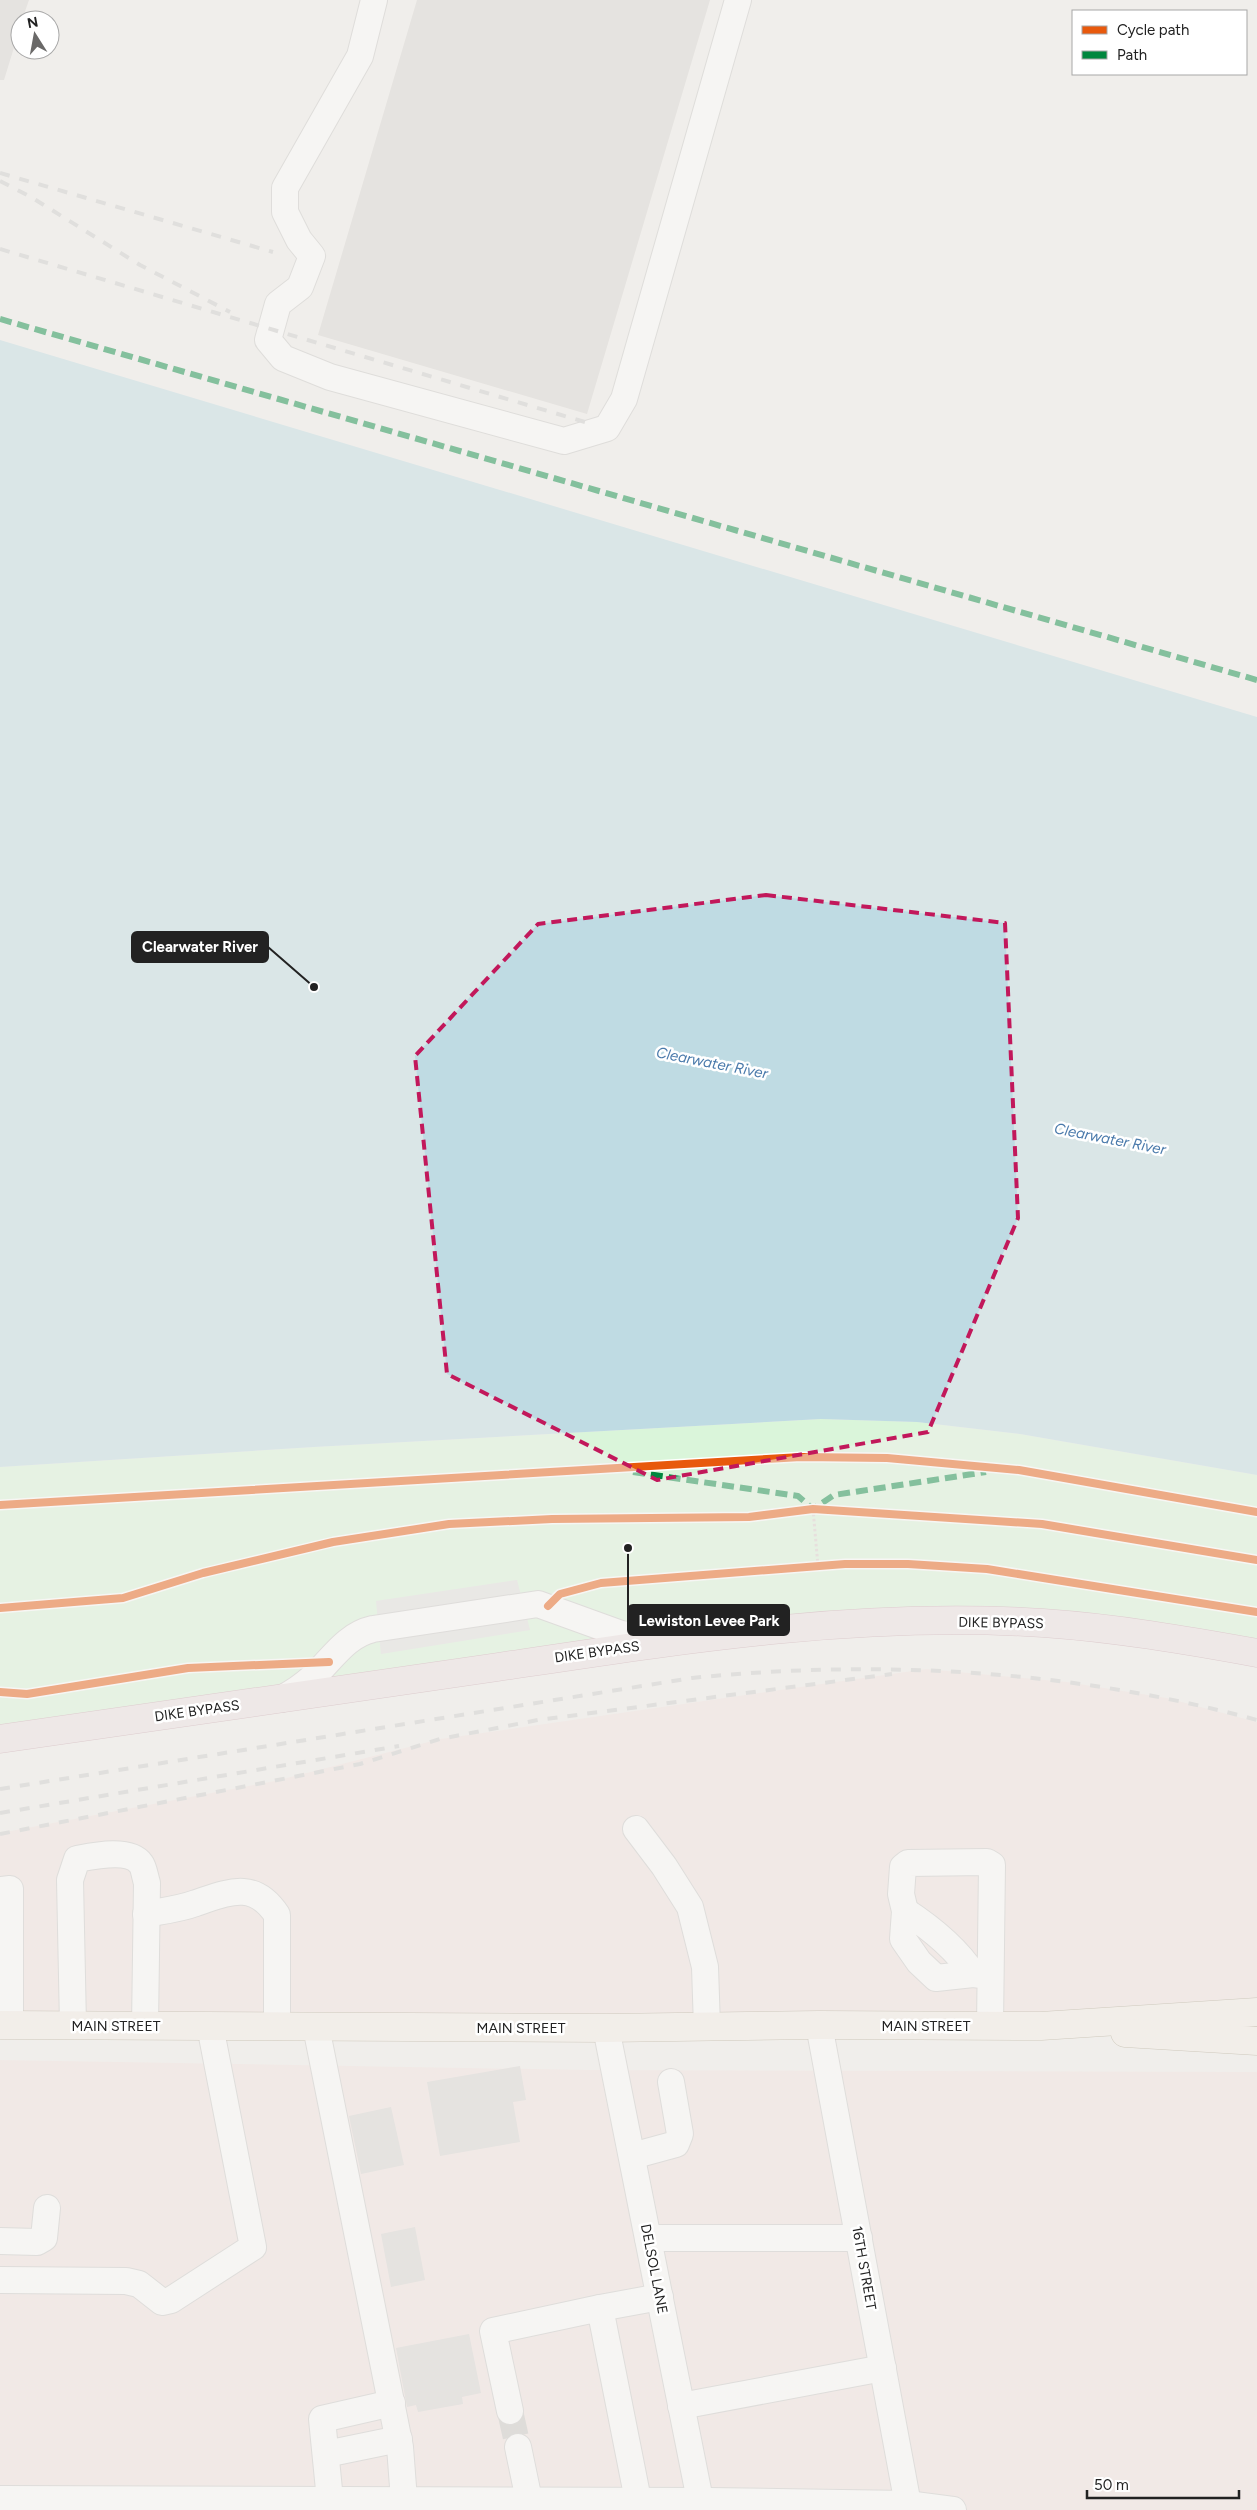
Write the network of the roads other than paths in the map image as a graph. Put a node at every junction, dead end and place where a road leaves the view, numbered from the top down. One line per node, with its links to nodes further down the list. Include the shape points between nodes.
1 (374, 0): 2 (street, via 360,56 285,188 284,212 312,256 300,287 278,304 268,340 283,358 330,378 564,441 607,428 624,399)
2 (738, 0)
3 (677, 1640): 4 (highway, DIKE BYPASS, via 860,1622 1040,1623 1166,1636); 5 (highway, DIKE BYPASS); 5 (street, via 644,1639 621,1634 548,1606 527,1605 364,1631 348,1641 302,1686)
4 (1257, 1653)
5 (281, 1699): 6 (highway, DIKE BYPASS)
6 (0, 1739)
7 (636, 1828): 21 (street, via 690,1907 705,1967)
8 (0, 1890): 12 (street, via 10,1889)
9 (146, 1914): 13 (street, via 147,1883 141,1864 131,1856 100,1855 77,1859 70,1880); 15 (street); 19 (street, via 194,1904 219,1894 251,1892 267,1900 277,1915)
10 (982, 1975): 10 (street, via 992,1865 987,1862 908,1863 903,1867 901,1894 905,1911 903,1939 919,1962 936,1978); 17 (street)
11 (1257, 2012): 18 (main road, MAIN STREET)
12 (5, 2025): 13 (main road, MAIN STREET)
13 (73, 2025): 15 (main road, MAIN STREET)
14 (820, 2025): 17 (main road, MAIN STREET); 21 (main road, MAIN STREET); 28 (street, 16TH STREET)
15 (145, 2026): 16 (main road, MAIN STREET)
16 (210, 2026): 19 (main road, MAIN STREET); 30 (street, via 253,2247 172,2300 162,2302 139,2284 126,2281)
17 (990, 2026): 18 (main road, MAIN STREET)
18 (1041, 2026): 23 (main road, MAIN STREET)
19 (277, 2027): 20 (main road, MAIN STREET)
20 (316, 2027): 22 (main road, MAIN STREET); 34 (street)
21 (707, 2027): 22 (main road, MAIN STREET)
22 (606, 2028): 25 (street, DELSOL LANE)
23 (1257, 2041)
24 (671, 2082): 25 (street, via 680,2134 676,2144)
25 (632, 2156): 27 (street, DELSOL LANE)
26 (46, 2208): 29 (street, via 44,2238 37,2242)
27 (648, 2238): 28 (street); 31 (street, DELSOL LANE)
28 (859, 2238): 33 (street, 16TH STREET)
29 (0, 2242)
30 (0, 2280)
31 (660, 2297): 32 (street); 35 (street, DELSOL LANE)
32 (600, 2308): 36 (street, via 493,2331); 43 (street)
33 (882, 2368): 35 (street); 46 (street, 16TH STREET)
34 (392, 2403): 37 (street); 39 (street, via 322,2420)
35 (681, 2406): 45 (street, DELSOL LANE)
36 (510, 2411)
37 (399, 2439): 39 (street); 42 (street)
38 (518, 2447): 44 (street)
39 (326, 2454): 41 (street)
40 (0, 2498): 41 (street)
41 (330, 2500): 42 (street)
42 (404, 2500): 44 (street)
43 (638, 2500): 44 (street); 45 (street)
44 (519, 2503)
45 (701, 2505): 46 (street)
46 (908, 2507): 47 (street)
47 (953, 2510)

